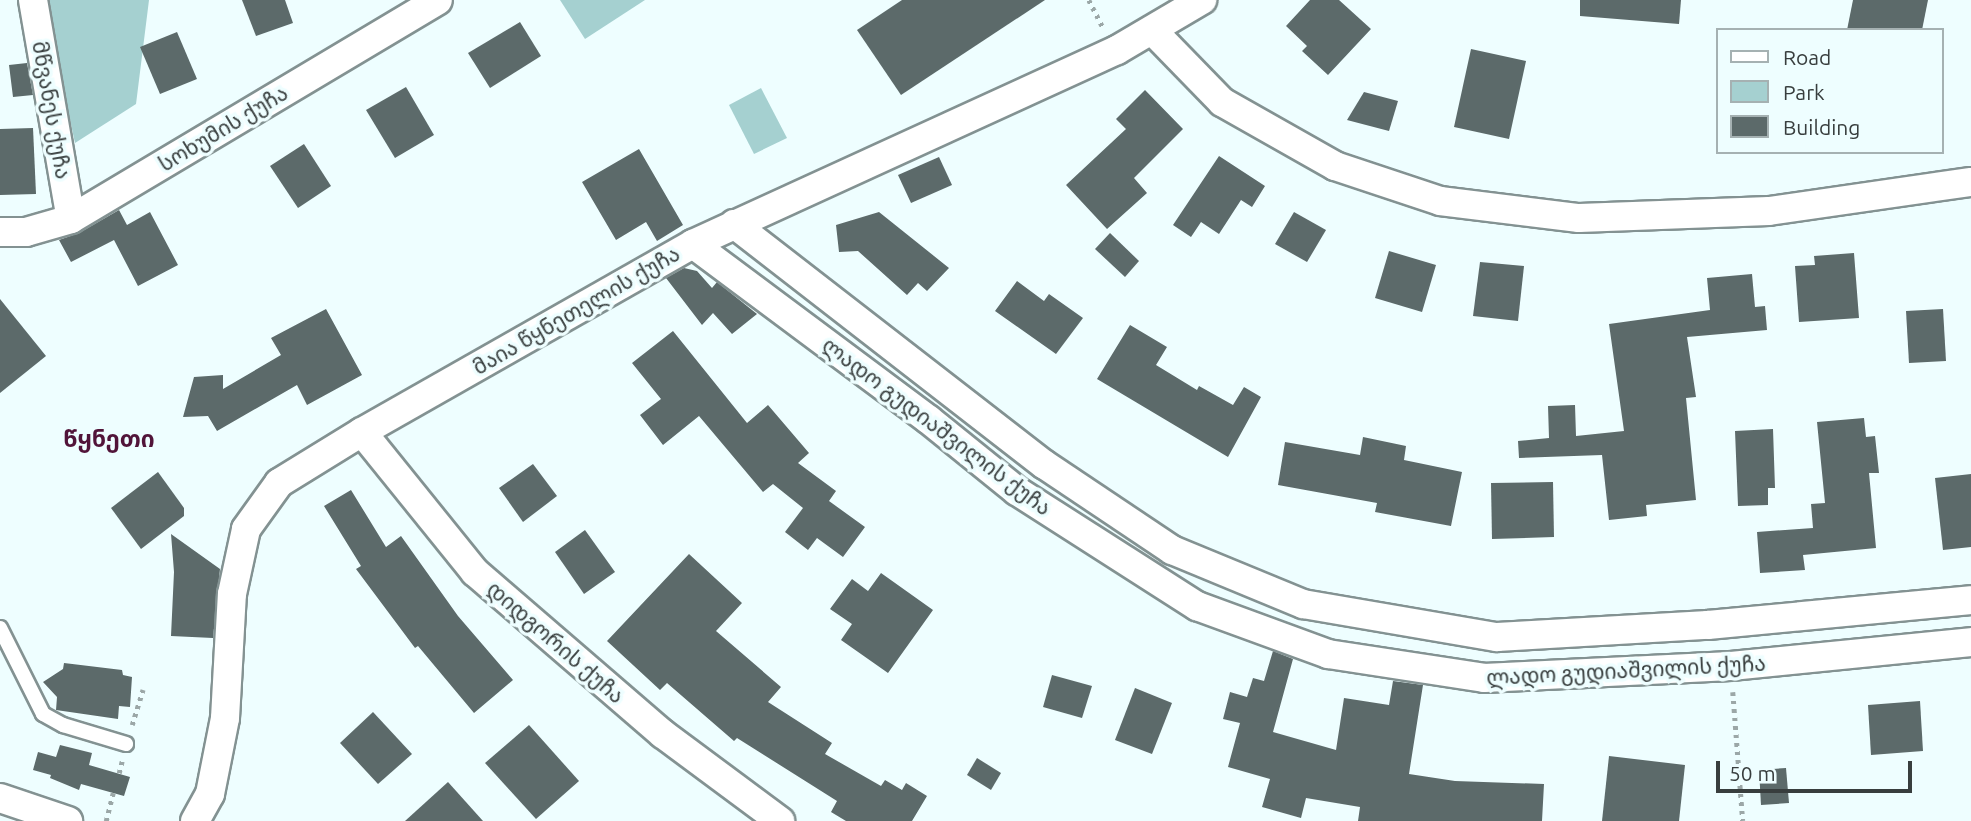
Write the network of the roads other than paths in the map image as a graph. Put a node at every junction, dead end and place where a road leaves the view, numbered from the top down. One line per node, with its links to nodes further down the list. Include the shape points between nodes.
1 (33, 0): 6 (street, მწვანეს ქუჩა)
2 (438, 0): 6 (street, სოხუმის ქუჩა)
3 (1202, 0): 4 (street, მაია წყნეთელის ქუჩა)
4 (1153, 31): 5 (street, via 1222,102 1335,166 1440,201 1579,218 1756,212); 7 (street, მაია წყნეთელის ქუჩა)
5 (1971, 182)
6 (71, 219): 8 (street, სოხუმის ქუჩა, via 26,232)
7 (734, 224): 9 (street, მაია წყნეთელის ქუჩა); 10 (street, ლადო გუდიაშვილის ქუჩა)
8 (0, 232)
9 (693, 244): 11 (street, ლადო გუდიაშვილის ქუჩა); 14 (street, მაია წყნეთელის ქუჩა)
10 (875, 333): 11 (street); 12 (street, ლადო გუდიაშვილის ქუჩა)
11 (852, 363): 13 (street, ლადო გუდიაშვილის ქუჩა)
12 (952, 393): 13 (street); 17 (street, ლადო გუდიაშვილის ქუჩა, via 1045,465 1172,550 1303,604 1497,637)
13 (929, 420): 19 (street, ლადო გუდიაშვილის ქუჩა, via 1017,491 1197,607 1328,654 1483,678)
14 (362, 432): 23 (street, მაია წყნეთელის ქუჩა, via 279,483 246,529 232,594 225,719 210,794); 24 (street, დიდგორის ქუჩა, via 475,572 663,734)
15 (1971, 600): 17 (street, ლადო გუდიაშვილის ქუჩა)
16 (0, 628): 20 (lane, via 43,714 63,725)
17 (1545, 635): 19 (street)
18 (1971, 642): 19 (street, ლადო გუდიაშვილის ქუჩა, via 1731,666)
19 (1549, 676)
20 (126, 744)
21 (0, 798): 22 (street)
22 (68, 821)
23 (195, 821)
24 (780, 821)

